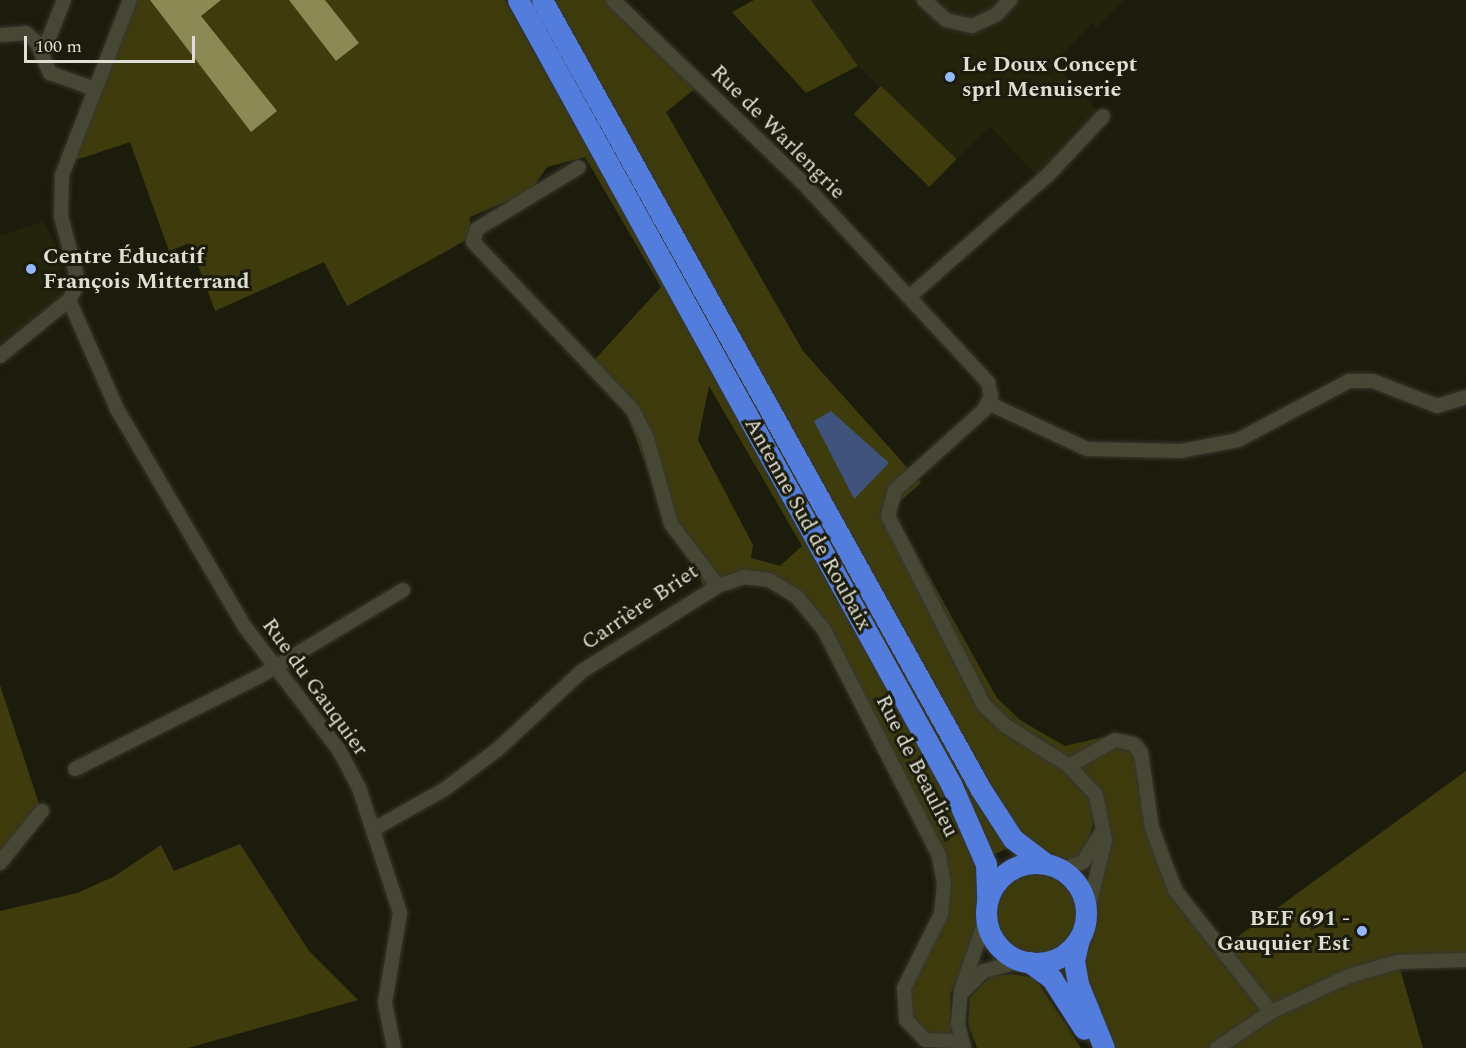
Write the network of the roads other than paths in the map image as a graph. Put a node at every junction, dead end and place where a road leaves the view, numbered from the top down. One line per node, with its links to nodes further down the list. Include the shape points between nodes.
1 (64, 0): 9 (street)
2 (130, 0): 10 (street)
3 (518, 0): 12 (highway)
4 (542, 0): 12 (highway)
5 (613, 0): 14 (street, Rue de Warlengrie, via 801,182)
6 (924, 0): 7 (street, via 946,20 972,26 996,15)
7 (1010, 0)
8 (0, 35): 9 (street, via 26,33)
9 (42, 55): 10 (street, via 50,73 61,81)
10 (95, 89): 15 (street, via 61,184 62,226 77,277)
11 (1103, 116): 14 (street, via 1049,174)
12 (613, 149): 28 (highway, Antenne Sud de Roubaix, via 980,788 1019,846); 29 (highway, Antenne Sud de Roubaix, via 951,784 986,864)
13 (579, 167): 19 (street, Carrière Briet, via 477,229 473,242 633,410 647,438 671,524)
14 (909, 297): 17 (street, via 983,374 991,390)
15 (69, 300): 16 (street); 21 (street, Rue du Gauquier, via 117,409 245,627)
16 (0, 356)
17 (988, 404): 18 (street, via 1076,446 1122,452 1181,451 1229,443 1322,391 1357,380 1382,384 1429,405); 22 (street, via 895,490 889,503 890,524 984,705 1006,726)
18 (1463, 404)
19 (718, 586): 26 (street, Carrière Briet, via 582,671 497,750 445,789); 36 (street, Rue de Beaulieu, via 744,577 769,580 797,597 824,630 939,855 944,885 941,914 904,988 906,1020 925,1041)
20 (403, 590): 21 (street)
21 (274, 667): 23 (street); 26 (street, Rue du Gauquier, via 347,764)
22 (1069, 766): 25 (street, via 1096,795); 35 (street, via 1109,741 1127,741 1137,748 1143,759 1152,828 1175,890)
23 (75, 769)
24 (42, 811): 27 (street)
25 (1102, 818): 28 (street, via 1098,845 1090,856 1073,868); 30 (street, via 1104,849)
26 (374, 829): 37 (street, Rue du Gauquier, via 400,913 385,1002)
27 (0, 863)
28 (1053, 866): 29 (highway, via 1028,863 1006,872); 30 (highway, via 1081,890)
29 (987, 909): 33 (highway, via 1000,947); 34 (street, Rue de Beaulieu)
30 (1086, 919): 31 (highway)
31 (1079, 939): 33 (highway, via 1054,959); 39 (highway, via 1074,961 1078,984)
32 (1466, 960): 35 (street, via 1388,965 1349,975)
33 (1026, 962): 34 (street, via 979,974); 38 (highway, via 1058,987)
34 (960, 1000): 36 (street, Rue de Beaulieu)
35 (1271, 1012): 40 (street)
36 (963, 1045)
37 (394, 1048)
38 (1095, 1048)
39 (1104, 1048)
40 (1217, 1048)

